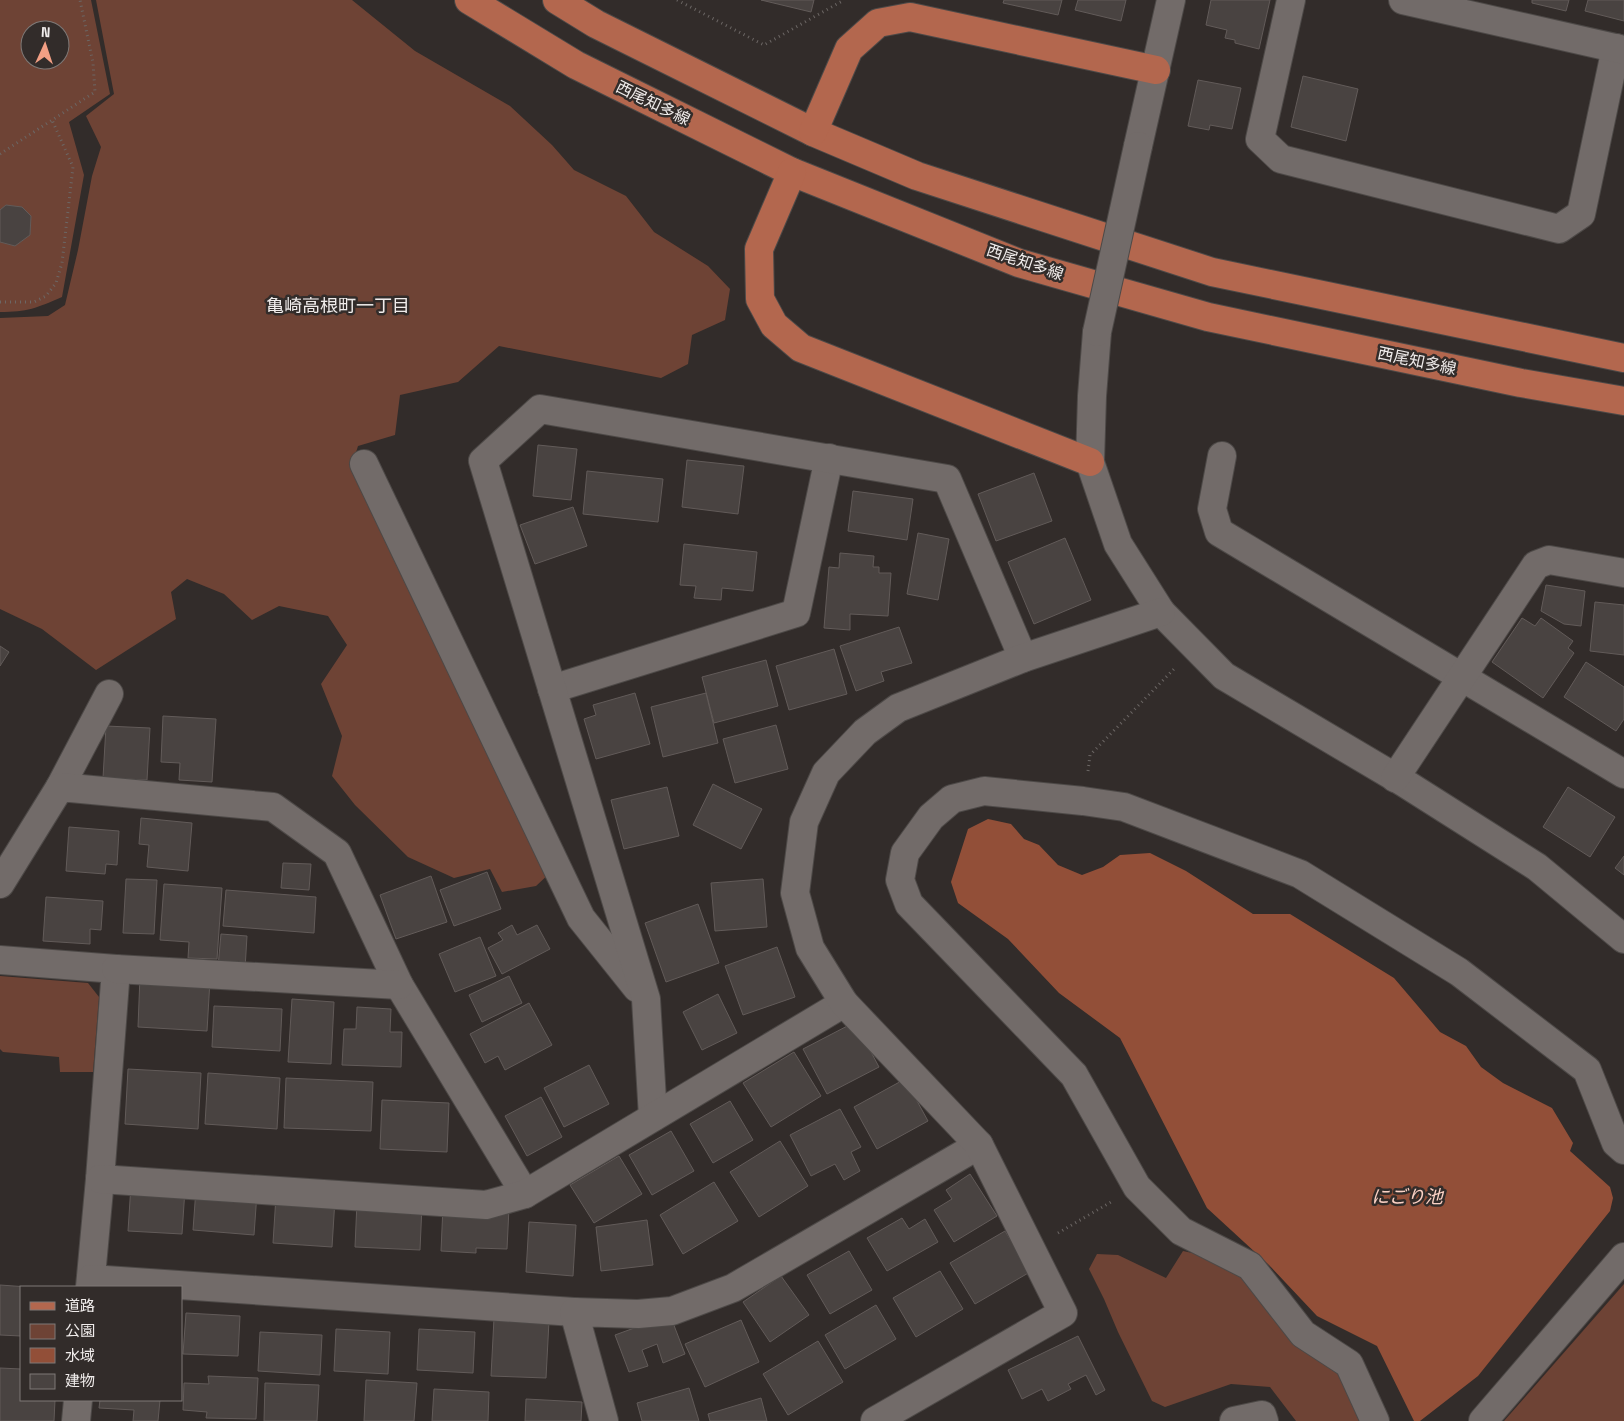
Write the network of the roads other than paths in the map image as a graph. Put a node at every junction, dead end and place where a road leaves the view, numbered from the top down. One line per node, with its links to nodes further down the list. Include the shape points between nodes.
1 (469, 0): 10 (main road, 西尾知多線, via 576,65)
2 (558, 0): 9 (main road, via 596,24)
3 (1171, 0): 8 (street)
4 (1291, 0): 7 (street, via 1260,139 1281,159 1559,229 1581,214)
5 (1403, 0): 6 (street)
6 (1483, 8): 7 (street)
7 (1620, 49)
8 (1156, 70): 9 (main road, via 910,17 878,24 849,49); 15 (street, bridge, via 1097,332)
9 (813, 132): 11 (main road, via 917,176 1212,272)
10 (792, 172): 12 (main road, 西尾知多線, via 1019,263 1208,317 1512,381); 15 (main road, via 758,249 760,299 774,325 802,348)
11 (1624, 358)
12 (1624, 401)
13 (1222, 456): 20 (street, via 1212,509 1218,532)
14 (829, 458): 19 (street, via 947,478); 21 (street, via 796,613); 21 (street, via 540,409 483,461)
15 (1090, 462): 18 (street, via 1118,544)
16 (364, 464): 31 (street, via 581,918)
17 (1624, 573): 20 (street, via 1549,560 1536,565)
18 (1161, 612): 19 (street); 24 (street, via 1224,676)
19 (1023, 658): 32 (street, via 898,708 865,732 826,773 804,822 795,892 810,948)
20 (1461, 676): 23 (street); 24 (street)
21 (552, 689): 31 (street)
22 (109, 694): 25 (street)
23 (1624, 774)
24 (1395, 778): 27 (street, via 1537,867)
25 (60, 787): 26 (street); 30 (street, via 273,807 337,853)
26 (0, 884)
27 (1624, 940)
28 (0, 960): 29 (street)
29 (116, 969): 30 (street); 36 (street)
30 (399, 985): 37 (street)
31 (646, 999): 33 (street)
32 (844, 1003): 33 (street); 34 (street)
33 (653, 1117): 37 (street)
34 (979, 1145): 42 (street, via 733,1288 672,1311 638,1314); 46 (street, via 1063,1313)
35 (1624, 1150): 49 (street, via 1616,1143 1588,1070 1459,972 1300,874 1124,807 984,791 952,800 931,817 905,853 900,880 909,904 1074,1075 1138,1187 1181,1230 1250,1266 1303,1334 1349,1364)
36 (100, 1179): 37 (street, via 486,1204); 39 (street)
37 (525, 1194)
38 (1624, 1258): 50 (street)
39 (90, 1283): 40 (street)
40 (140, 1286)
41 (182, 1289): 42 (street)
42 (574, 1312): 45 (street)
43 (78, 1401): 44 (street)
44 (76, 1421)
45 (604, 1421)
46 (876, 1421)
47 (1234, 1421): 48 (street, via 1262,1415)
48 (1264, 1421)
49 (1375, 1421)
50 (1483, 1421)

